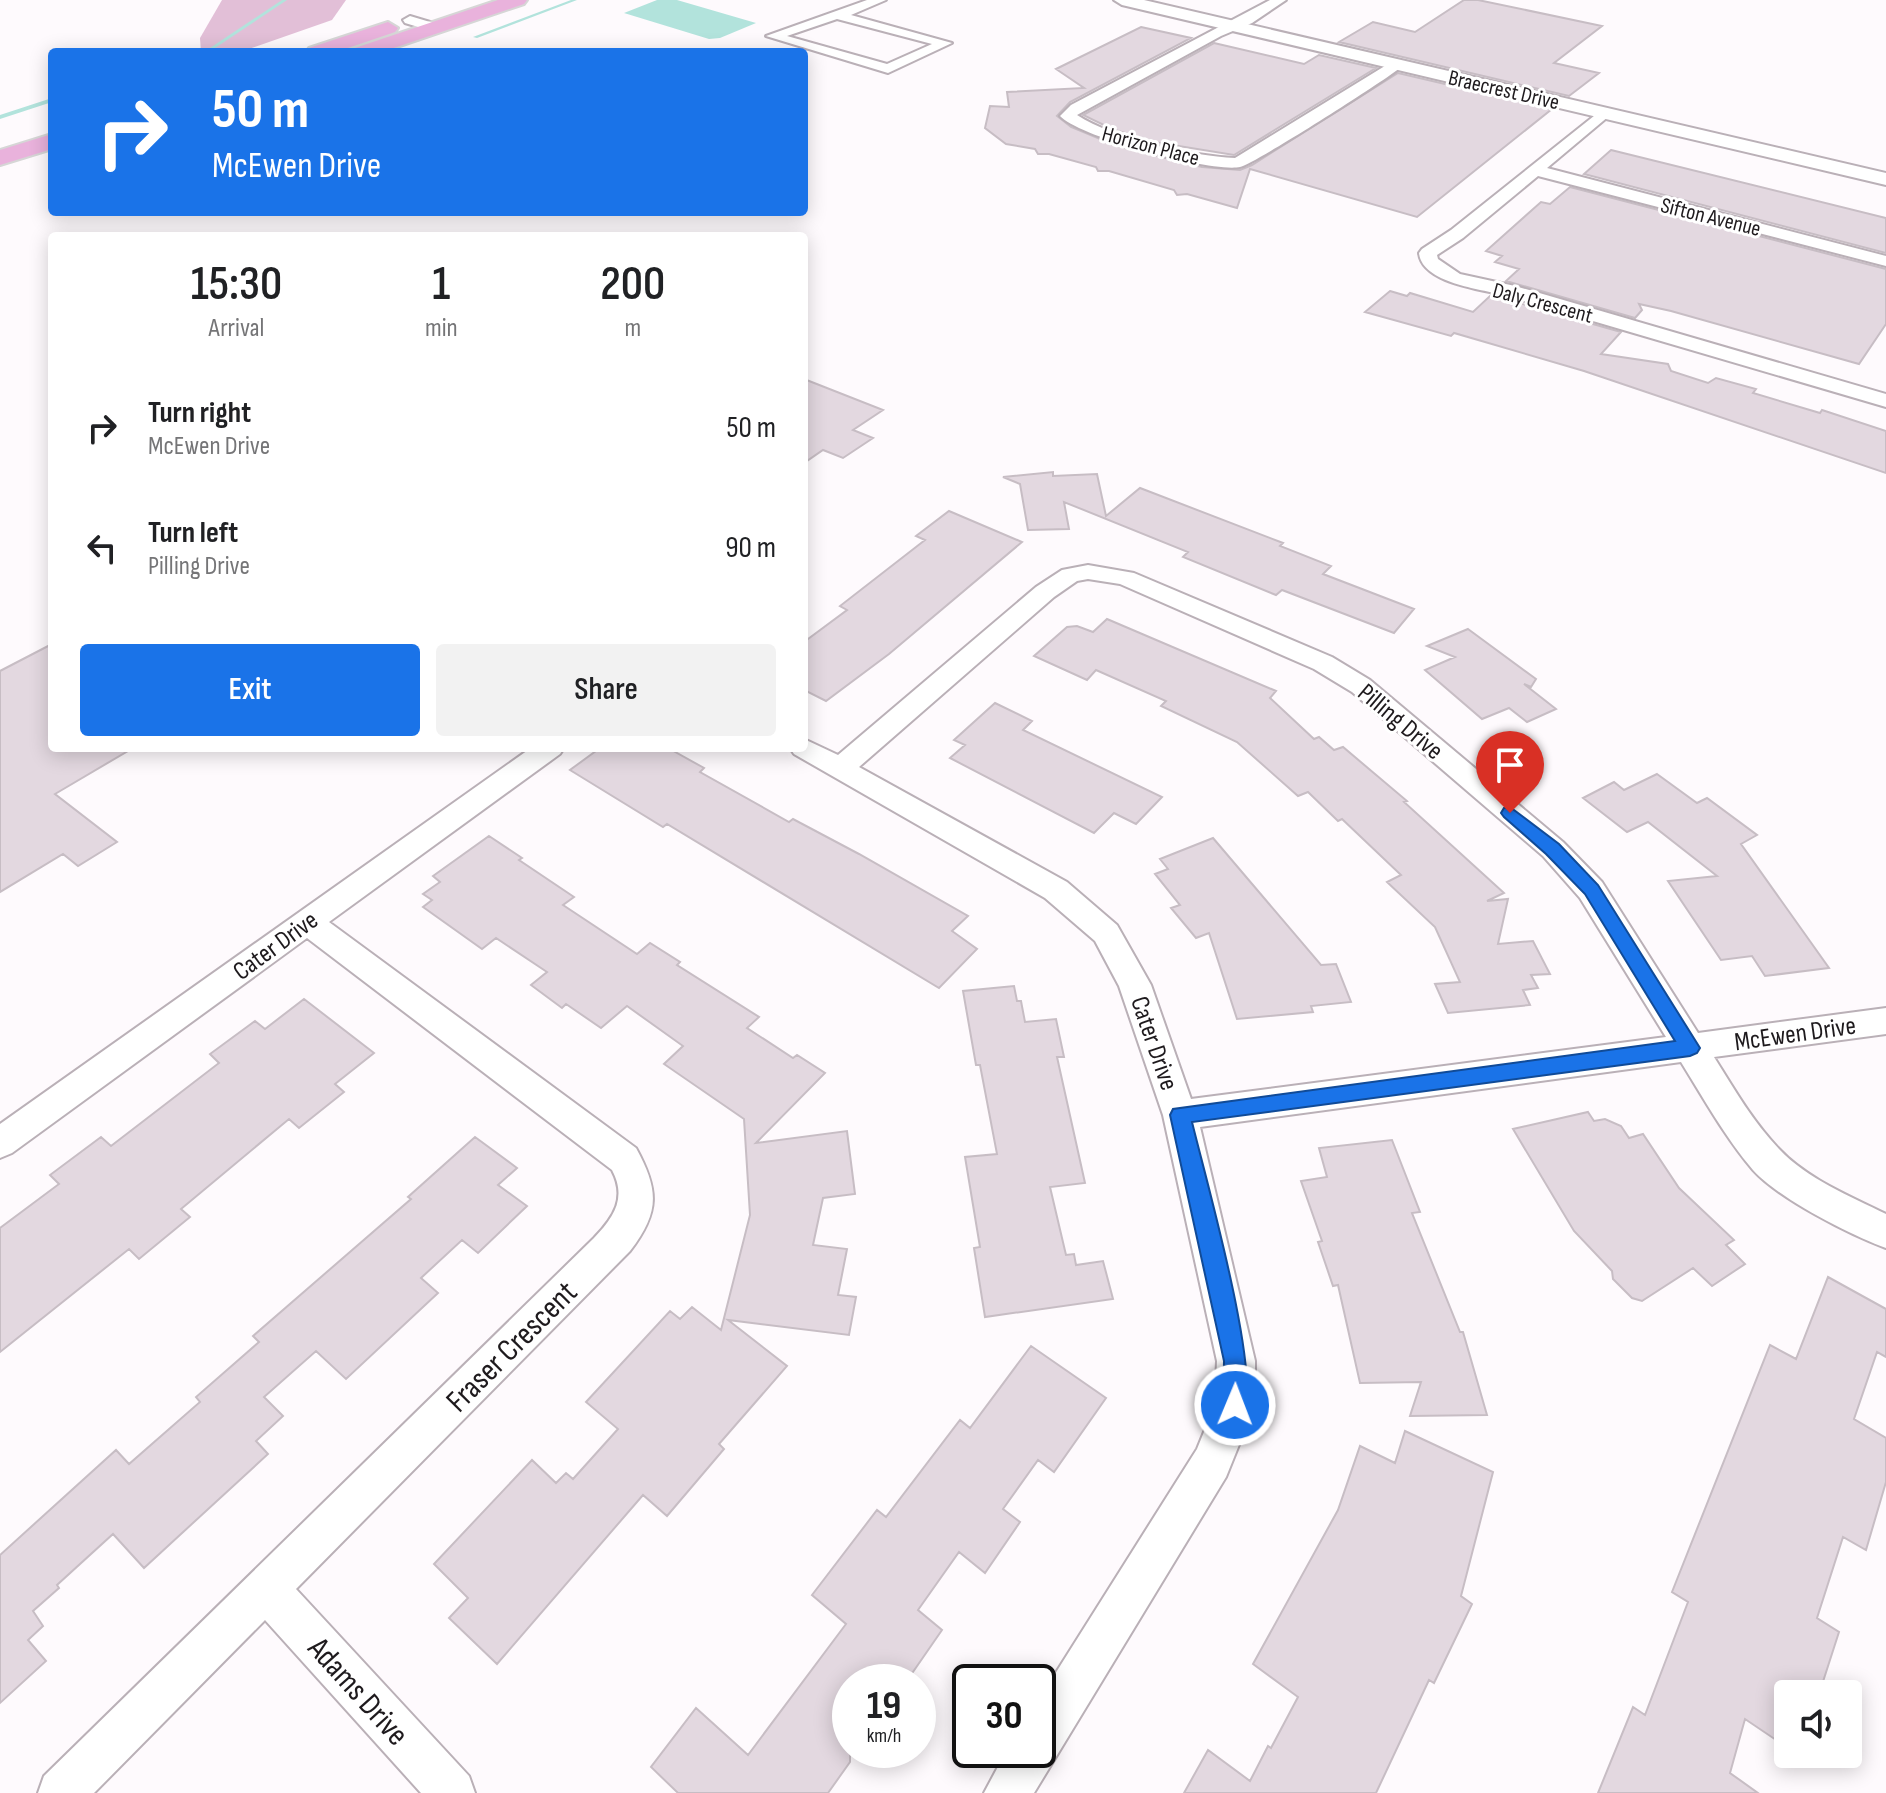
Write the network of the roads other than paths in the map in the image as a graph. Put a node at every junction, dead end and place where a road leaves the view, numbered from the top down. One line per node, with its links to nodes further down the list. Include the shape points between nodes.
1 (470, 0): 7 (main road)
2 (517, 0): 9 (main road)
3 (879, 0): 6 (street)
4 (1122, 0): 8 (street, Braecrest Drive)
5 (1279, 0): 8 (street)
6 (840, 16): 6 (street, via 915,36 945,43 888,69 773,36)
7 (410, 20): 9 (street); 10 (main road)
8 (1233, 26): 12 (street, Braecrest Drive); 12 (street, Horizon Place, via 1068,116 1088,128 1223,164 1238,163)
9 (435, 28): 11 (main road)
10 (328, 48)
11 (374, 48)
12 (1398, 64): 13 (street, Braecrest Drive)
13 (1604, 113): 17 (street, Daly Crescent); 19 (street, Braecrest Drive)
14 (48, 142): 16 (main road)
15 (48, 155): 18 (main road)
16 (0, 158)
17 (1536, 170): 20 (street, Sifton Avenue); 21 (street, Daly Crescent, via 1434,247 1429,261 1454,278)
18 (0, 172)
19 (1886, 179)
20 (1886, 261)
21 (1886, 401)
22 (808, 750): 24 (street, Cater Drive)
23 (544, 752): 25 (street, Cater Drive)
24 (841, 768): 27 (street, Pilling Drive, via 1056,583 1088,572 1126,578 1323,663 1361,686 1572,867 1608,912); 28 (street, Cater Drive, via 1056,890 1106,933 1135,985)
25 (307, 922): 29 (street, Cater Drive); 31 (street, Fraser Crescent, via 624,1159 635,1176 638,1196 623,1235)
26 (1886, 1021): 27 (street, McEwen Drive)
27 (1690, 1048): 28 (street, McEwen Drive); 30 (street, Pilling Drive, via 1743,1133 1768,1162 1811,1193)
28 (1180, 1115): 32 (street, Cater Drive, via 1236,1361 1235,1405 1212,1463)
29 (0, 1143)
30 (1886, 1232)
31 (266, 1589): 34 (street, Fraser Crescent); 35 (street, Adams Drive)
32 (1056, 1714)
33 (1023, 1768): 36 (street)
34 (61, 1793)
35 (452, 1793)
36 (1007, 1793)

